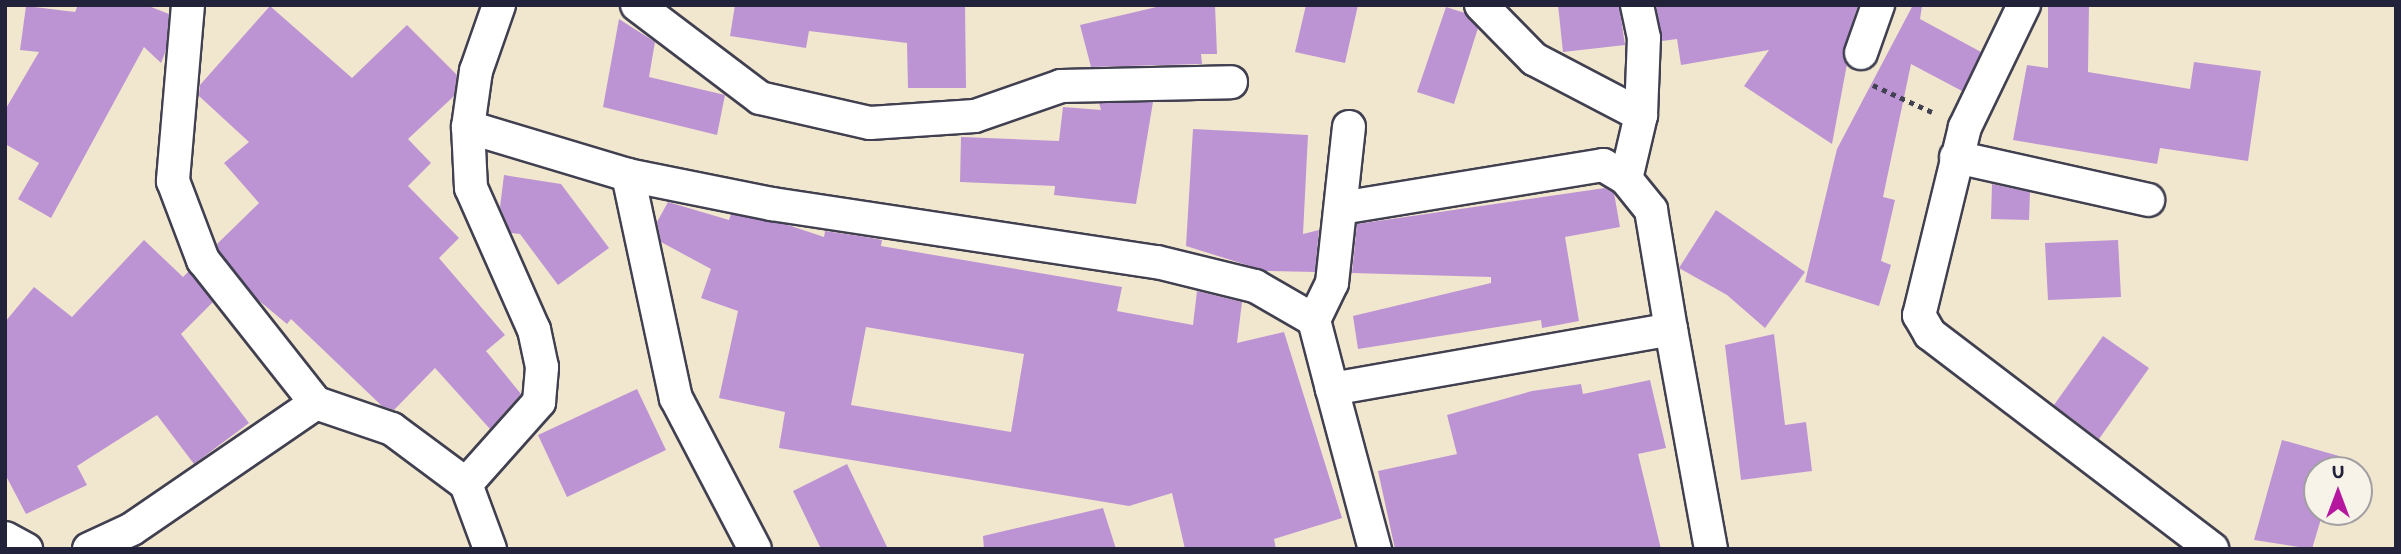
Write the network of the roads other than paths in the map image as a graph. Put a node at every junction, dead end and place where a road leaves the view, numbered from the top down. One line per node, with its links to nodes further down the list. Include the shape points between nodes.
1 (188, 5): 21 (street, via 173,181 203,260)
2 (499, 5): 11 (street, via 479,59)
3 (637, 5): 9 (street, via 761,98 870,123 975,116 1061,86)
4 (1481, 5): 10 (street, via 1534,59)
5 (1637, 5): 10 (street, via 1644,38)
6 (1878, 5): 8 (street)
7 (2024, 5): 13 (street, via 1965,127)
8 (1861, 53)
9 (1231, 82)
10 (1641, 115): 15 (street)
11 (468, 127): 14 (street); 22 (street, via 471,188 534,330 542,367 539,402)
12 (1349, 127): 17 (street)
13 (1956, 157): 16 (street); 30 (street, via 1920,305 1922,323)
14 (628, 175): 18 (street, via 772,204 1157,261 1255,286); 27 (street, via 676,398)
15 (1626, 179): 17 (street, via 1603,165); 19 (street, via 1651,210)
16 (2148, 200)
17 (1341, 208): 18 (street, via 1332,283)
18 (1314, 320): 20 (street)
19 (1671, 329): 20 (street); 29 (street)
20 (1332, 388): 28 (street)
21 (316, 403): 22 (street, via 392,429); 25 (street, via 132,529)
22 (466, 484): 26 (street)
23 (5, 538): 24 (street)
24 (26, 549)
25 (89, 549)
26 (491, 549)
27 (755, 549)
28 (1375, 549)
29 (1711, 549)
30 (2211, 549)

